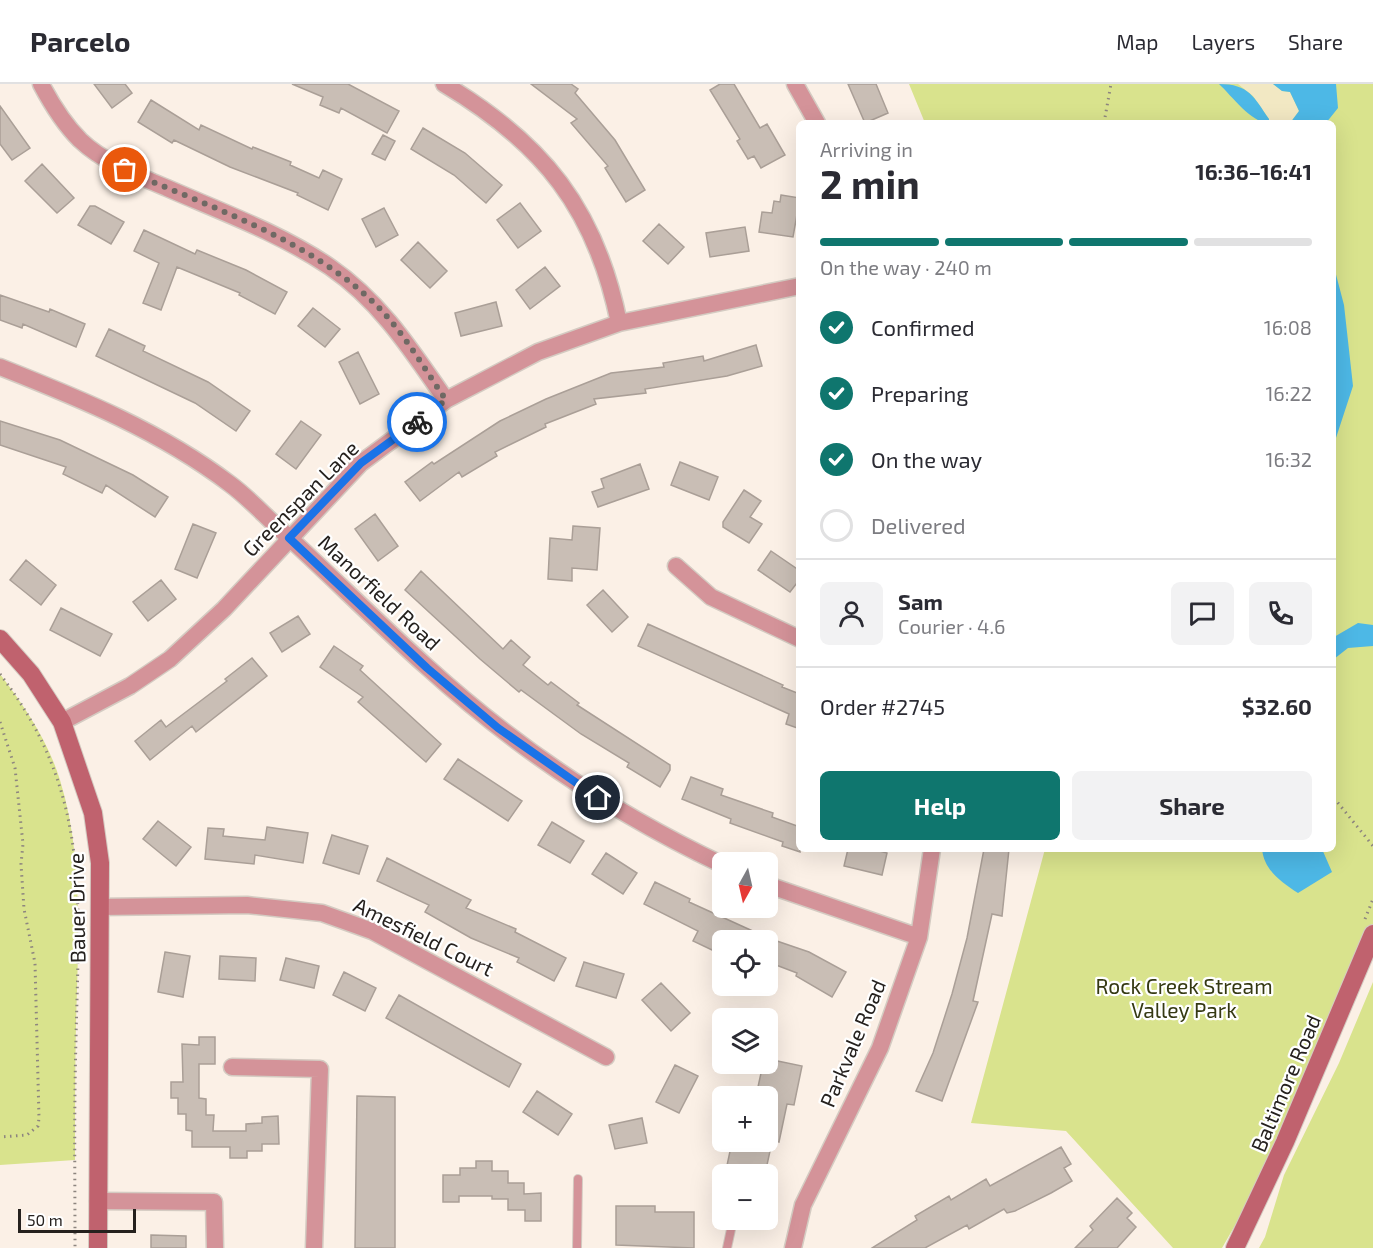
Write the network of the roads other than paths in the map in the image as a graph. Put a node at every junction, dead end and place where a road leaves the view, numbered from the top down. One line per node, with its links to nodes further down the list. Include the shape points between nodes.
1 (41, 84): 8 (street, via 80,140 125,170 275,235 330,268 372,301 395,326)
2 (444, 84): 6 (street, via 523,140 559,179 590,232 611,282)
3 (795, 84): 4 (street)
4 (815, 120)
5 (796, 287): 6 (street, Greenspan Lane)
6 (619, 323): 8 (street, Greenspan Lane, via 538,352)
7 (0, 367): 9 (street, Manorfield Road, via 100,407 156,435 231,484)
8 (446, 400): 9 (street, Greenspan Lane, via 361,463)
9 (289, 538): 13 (street, Greenspan Lane, via 224,609 170,659 130,686); 15 (street, Manorfield Road, via 427,668 498,728 598,798)
10 (676, 566): 11 (street, via 711,597)
11 (796, 637)
12 (0, 639): 13 (street, Bauer Drive, via 31,674)
13 (62, 722): 17 (street, Bauer Drive, via 93,813 100,863)
14 (932, 852): 19 (street, Parkvale Road)
15 (712, 860)
16 (778, 888): 19 (street)
17 (100, 907): 20 (street, Amesfield Court, via 247,905 322,913 372,930); 23 (street, Bauer Drive)
18 (1373, 934): 31 (street, Baltimore Road, via 1285,1142)
19 (919, 937): 30 (street, Parkvale Road, via 880,1048 802,1205)
20 (606, 1057)
21 (232, 1067): 27 (street, via 320,1069)
22 (578, 1179): 28 (lane)
23 (98, 1201): 25 (street, Bauer Drive); 26 (street, via 214,1202)
24 (731, 1230): 29 (lane)
25 (98, 1248)
26 (215, 1248)
27 (314, 1248)
28 (578, 1248)
29 (727, 1248)
30 (793, 1248)
31 (1235, 1248)

